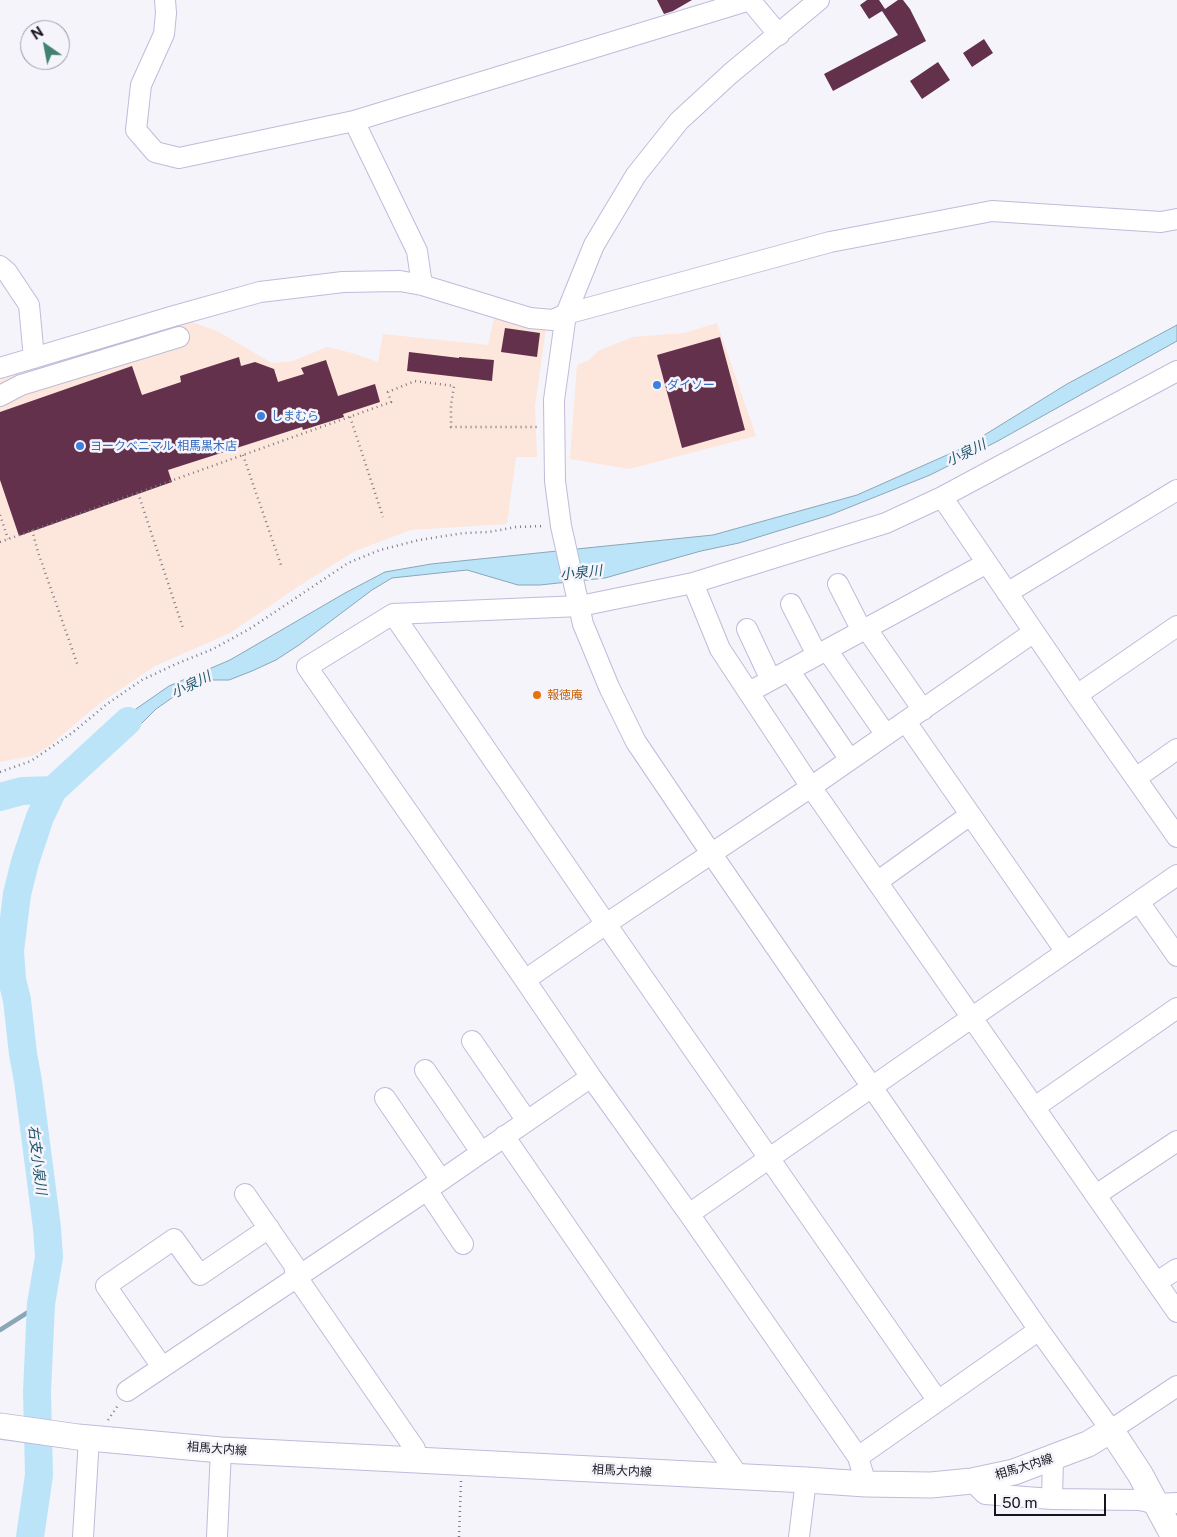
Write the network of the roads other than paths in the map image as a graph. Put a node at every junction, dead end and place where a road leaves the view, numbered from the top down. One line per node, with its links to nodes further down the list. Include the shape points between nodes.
1 (165, 0): 4 (street, via 164,34 141,85 136,130 155,152 179,158)
2 (819, 0): 3 (street)
3 (779, 35): 4 (street, via 750,0); 8 (street, via 679,121 636,176 594,245)
4 (354, 121): 7 (street, via 416,251)
5 (1177, 218): 8 (street, via 1161,222 992,211 830,242)
6 (0, 266): 10 (street, via 29,305)
7 (422, 285): 8 (street, via 530,318 553,320); 10 (street, via 400,280 343,282 260,292)
8 (566, 314): 20 (street, via 554,400 555,481 561,526)
9 (179, 337): 13 (street, via 21,385)
10 (34, 358): 11 (street)
11 (0, 368)
12 (1177, 371): 15 (street)
13 (0, 396)
14 (1177, 490): 19 (street)
15 (942, 497): 16 (street); 17 (street, via 886,523)
16 (987, 563): 19 (street); 25 (street)
17 (693, 583): 20 (street); 29 (street, via 720,649)
18 (838, 584): 25 (street)
19 (1007, 593): 26 (street)
20 (578, 598): 22 (street); 40 (street, via 583,624 636,742)
21 (791, 604): 27 (street)
22 (393, 614): 44 (street); 47 (street, via 308,667)
23 (1177, 626): 30 (street)
24 (746, 629): 28 (street)
25 (864, 629): 27 (street); 31 (street)
26 (1034, 632): 30 (street); 31 (street)
27 (822, 652): 28 (street); 33 (street)
28 (780, 675): 29 (street); 35 (street)
29 (749, 692): 37 (street)
30 (1077, 695): 36 (street)
31 (923, 710): 32 (street)
32 (906, 722): 33 (street); 38 (street)
33 (886, 735): 35 (street)
34 (1177, 749): 36 (street)
35 (850, 760): 37 (street)
36 (1136, 778): 39 (street)
37 (811, 787): 40 (street); 42 (street)
38 (970, 815): 42 (street); 45 (street)
39 (1177, 836)
40 (711, 853): 44 (street); 53 (street)
41 (1177, 875): 43 (street)
42 (877, 882): 49 (street)
43 (1139, 902): 45 (street); 46 (street)
44 (606, 924): 47 (street); 60 (street)
45 (1066, 952): 49 (street)
46 (1177, 956)
47 (525, 980): 52 (street)
48 (1177, 1008): 55 (street)
49 (971, 1018): 53 (street); 55 (street)
50 (472, 1041): 56 (street)
51 (425, 1070): 59 (street)
52 (591, 1077): 56 (street); 64 (street)
53 (872, 1086): 60 (street); 71 (street)
54 (385, 1098): 61 (street)
55 (1035, 1107): 63 (street)
56 (527, 1120): 57 (street)
57 (504, 1136): 59 (street); 83 (street)
58 (1177, 1141): 63 (street)
59 (481, 1152): 61 (street)
60 (769, 1158): 64 (street); 75 (street)
61 (434, 1185): 66 (street); 68 (street)
62 (245, 1194): 65 (street)
63 (1096, 1195): 69 (street)
64 (689, 1214): 80 (street)
65 (269, 1228): 68 (street, via 294,1265); 72 (street, via 200,1275 174,1239 106,1286)
66 (463, 1244)
67 (1177, 1269): 69 (street)
68 (296, 1276): 72 (street); 82 (street, via 416,1449)
69 (1157, 1282): 70 (street)
70 (1177, 1312)
71 (1039, 1330): 75 (street); 77 (street)
72 (162, 1367): 74 (street)
73 (1177, 1386): 77 (street)
74 (126, 1391)
75 (938, 1401): 80 (street)
76 (11, 1428): 78 (main road, 相馬大内線)
77 (1111, 1430): 81 (main road, 相馬大内線, via 1088,1444); 88 (main road, via 1140,1474)
78 (88, 1438): 79 (main road, 相馬大内線); 89 (street)
79 (222, 1450): 82 (main road, 相馬大内線); 90 (street)
80 (858, 1457): 86 (street)
81 (1053, 1458): 85 (main road, 相馬大内線, via 1014,1472); 87 (street)
82 (416, 1459): 83 (main road, 相馬大内線)
83 (739, 1477): 84 (main road, 相馬大内線)
84 (806, 1480): 86 (main road, 相馬大内線); 91 (street)
85 (972, 1481): 86 (main road, 相馬大内線, via 931,1485); 87 (street, via 985,1494)
86 (866, 1484)
87 (1052, 1499): 88 (street, via 1140,1500)
88 (1167, 1504): 92 (main road)
89 (83, 1537)
90 (217, 1537)
91 (799, 1537)
92 (1174, 1537)

